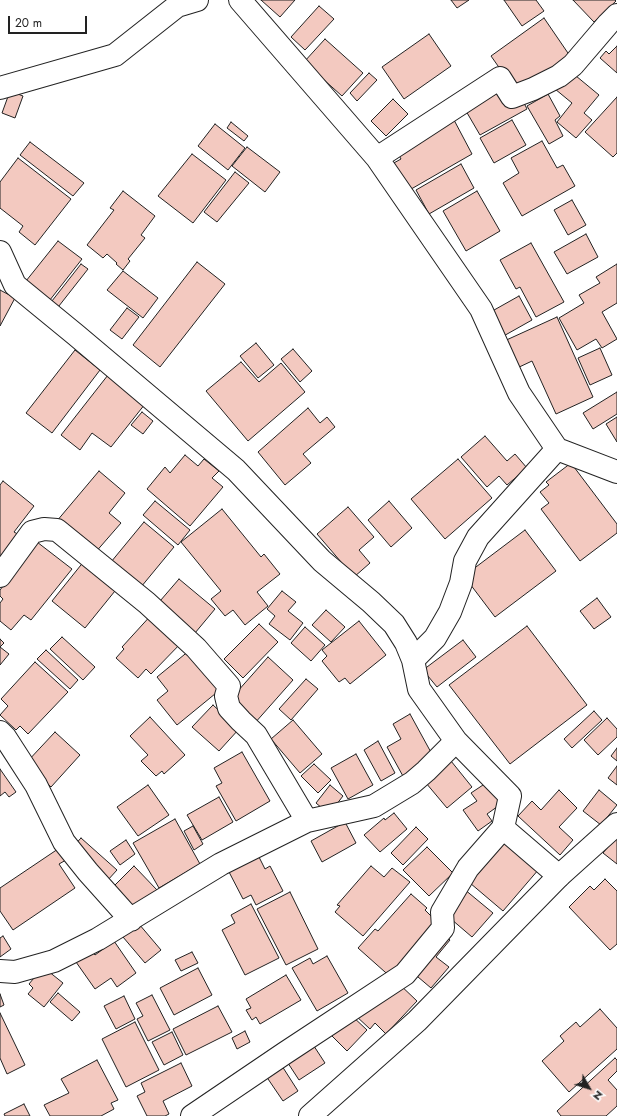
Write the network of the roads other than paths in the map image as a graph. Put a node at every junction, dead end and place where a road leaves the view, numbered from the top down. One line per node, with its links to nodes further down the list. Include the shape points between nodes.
1 (197, 0): 4 (street, via 177,6 115,55)
2 (240, 0): 5 (street)
3 (614, 24): 5 (street, via 559,76 512,96 500,78)
4 (0, 89)
5 (377, 158): 7 (street, via 481,308 519,393)
6 (0, 252): 10 (street, via 15,285 236,470 322,561 394,624)
7 (557, 449): 8 (street); 10 (street, via 478,537 465,561 461,583 450,612 435,638)
8 (617, 472)
9 (0, 576): 13 (street, via 32,532 44,529 57,530 196,648 229,686 226,696 229,708 256,735)
10 (413, 660): 12 (street, via 419,689)
11 (0, 732): 17 (street, via 36,785 64,842)
12 (456, 741): 13 (street, via 412,783 374,806); 15 (street, via 510,796)
13 (307, 821): 17 (street, via 221,864)
14 (617, 824): 16 (street)
15 (504, 828): 16 (street); 19 (street, via 468,868 442,912 444,928 405,974)
16 (559, 876): 20 (street, via 417,1021)
17 (131, 920): 18 (street, via 54,961 15,972)
18 (0, 971)
19 (192, 1116)
20 (310, 1116)

